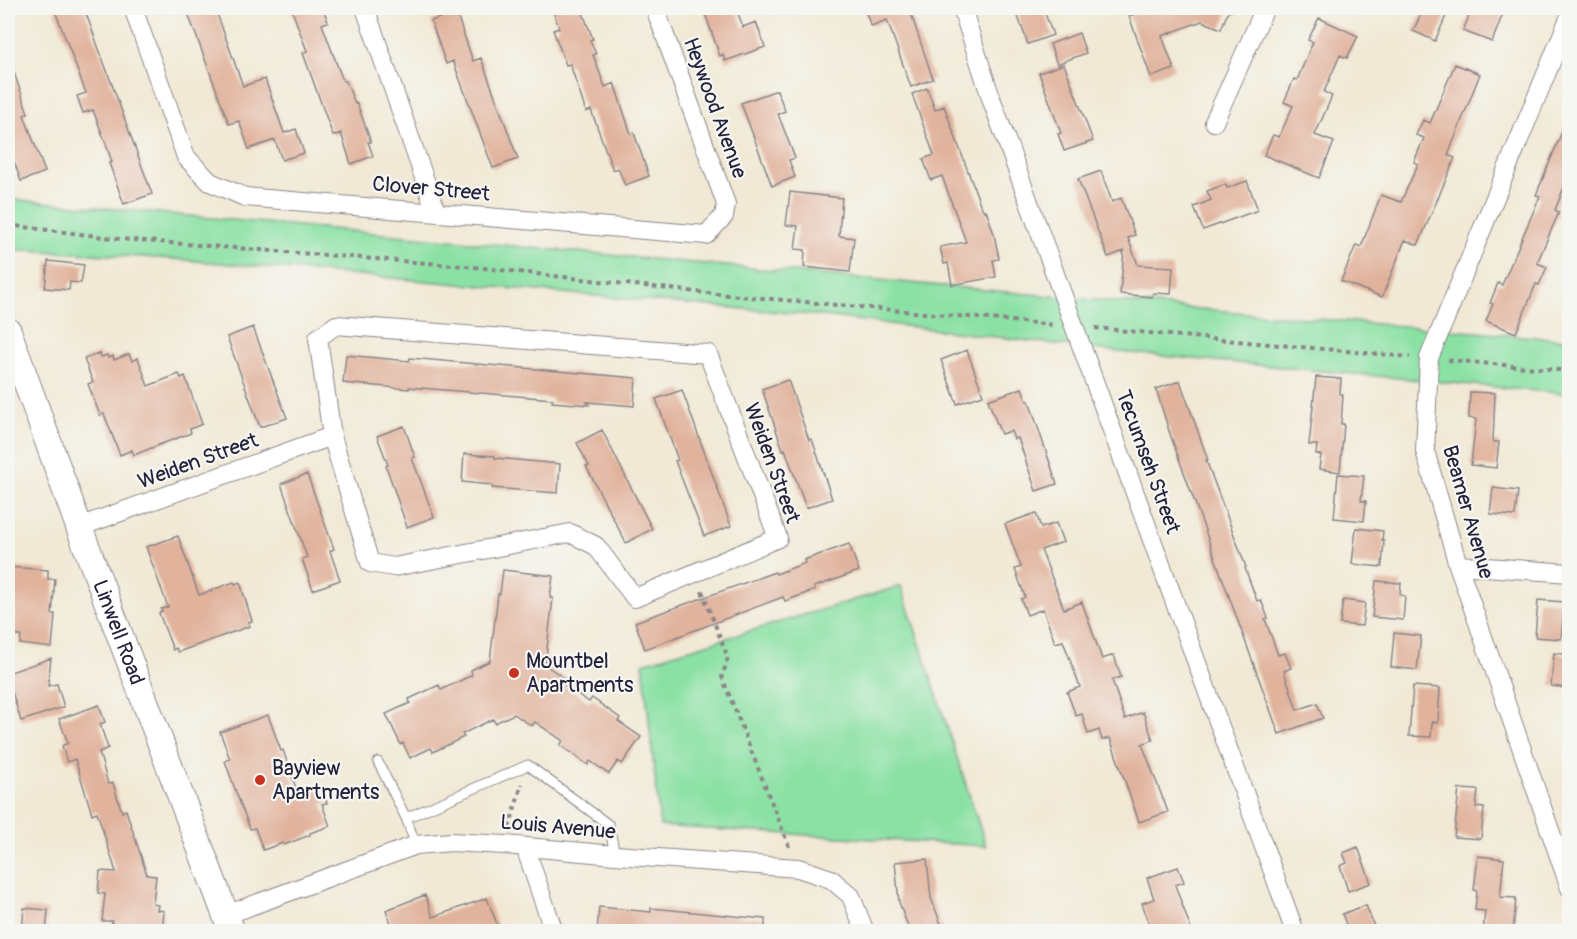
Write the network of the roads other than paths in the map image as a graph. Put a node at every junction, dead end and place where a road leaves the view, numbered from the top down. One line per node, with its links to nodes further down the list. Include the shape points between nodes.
1 (133, 8): 8 (street, Clover Street, via 186,157 210,182 245,197)
2 (365, 8): 8 (street)
3 (655, 8): 9 (street, Heywood Avenue, via 726,204)
4 (962, 8): 24 (street, Tecumseh Street, via 992,102)
5 (1265, 8): 7 (street)
6 (1569, 16): 13 (street, Beamer Avenue, via 1429,358 1425,451)
7 (1214, 122)
8 (436, 212): 9 (street, Clover Street, via 706,236)
9 (718, 223)
10 (9, 337): 12 (main road, Linwell Road)
11 (332, 436): 11 (street, Weiden Street, via 370,563 394,567 570,533 596,546 635,598 778,538 708,354 336,325 318,338); 12 (street, Weiden Street)
12 (79, 527): 21 (main road, Linwell Road)
13 (1458, 565): 14 (street); 20 (street, Beamer Avenue)
14 (1569, 573)
15 (378, 762): 16 (lane)
16 (406, 818): 17 (lane); 19 (lane, via 528,765 609,825)
17 (416, 845): 18 (street, Louis Avenue, via 450,842); 21 (street, Louis Avenue)
18 (525, 848): 19 (street, Louis Avenue); 22 (street)
19 (615, 855): 23 (street, Louis Avenue, via 798,868 831,879 851,896)
20 (1569, 888)
21 (229, 923)
22 (554, 932)
23 (865, 932)
24 (1294, 932)

